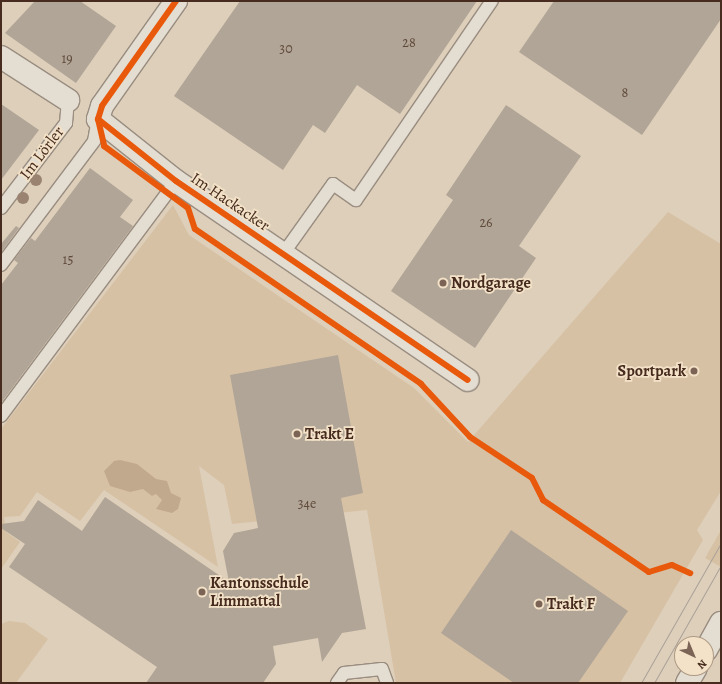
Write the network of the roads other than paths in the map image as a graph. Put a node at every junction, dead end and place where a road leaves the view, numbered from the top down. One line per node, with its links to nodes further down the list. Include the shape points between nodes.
1 (176, 1): 5 (street, via 102,106)
2 (492, 1): 8 (lane, via 356,200 333,184)
3 (1, 57): 4 (street, Im Lörler)
4 (68, 100): 7 (lane, Im Lörler, via 66,123)
5 (98, 119): 6 (street, Im Hackacker); 9 (lane, via 94,141)
6 (176, 181): 8 (street, Im Hackacker); 11 (lane)
7 (1, 208)
8 (283, 254): 10 (street, Im Hackacker)
9 (1, 265)
10 (468, 380)
11 (1, 416)
12 (721, 623): 13 (street)
13 (714, 636)
14 (337, 683): 15 (lane, via 344,673 382,669)
15 (387, 683)

